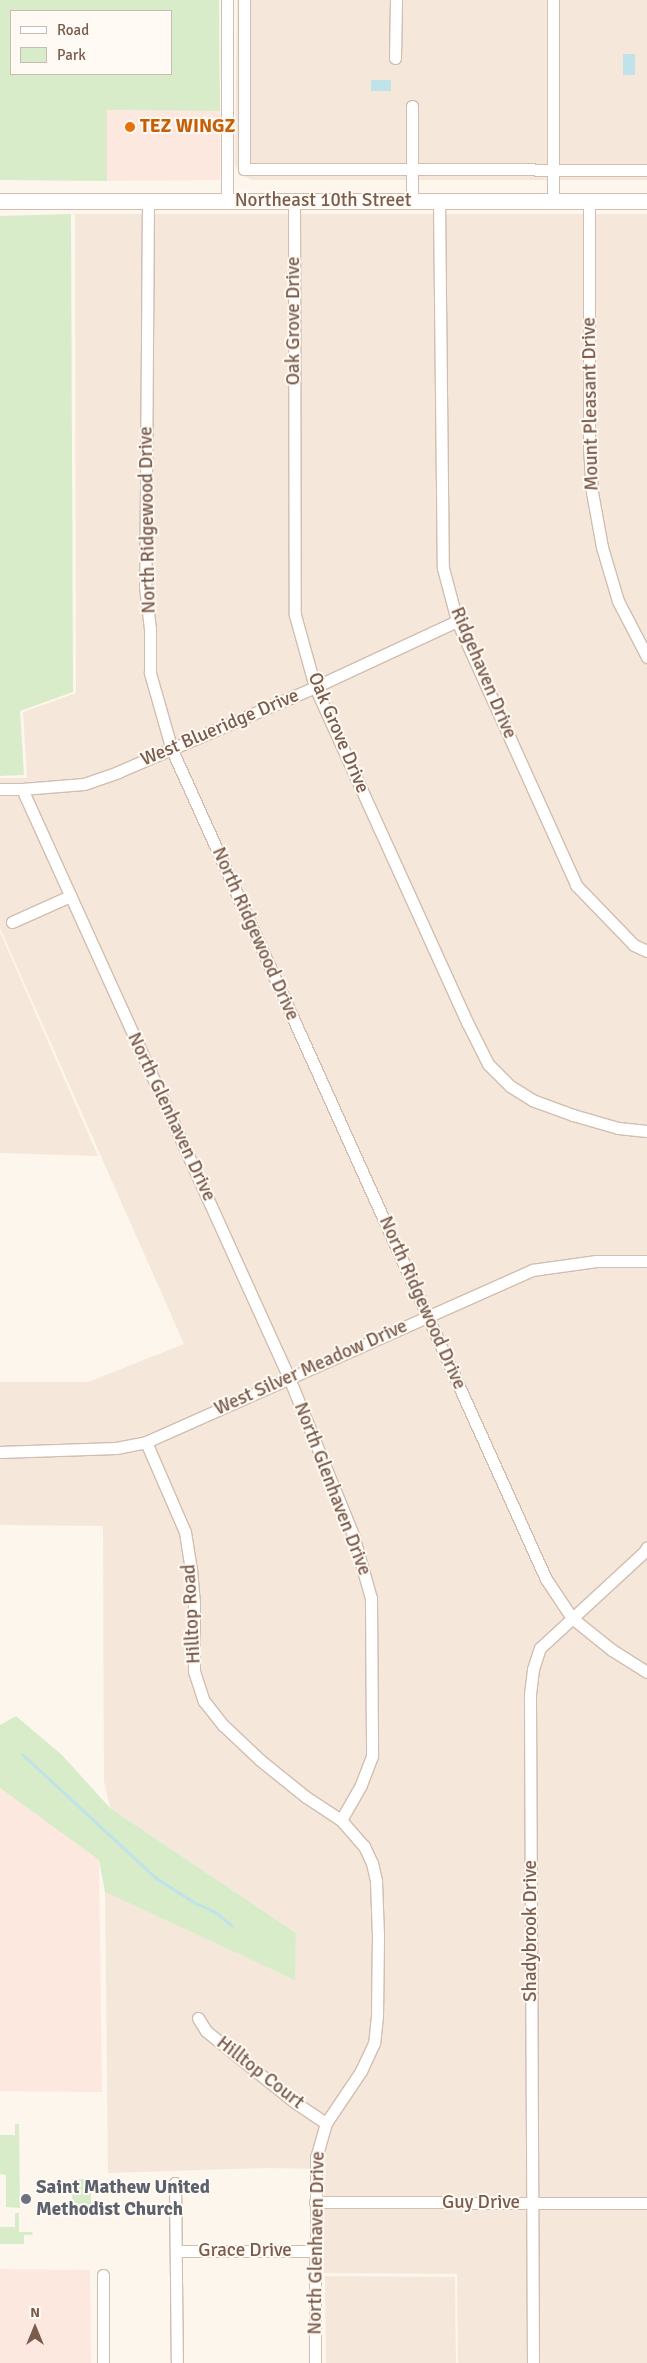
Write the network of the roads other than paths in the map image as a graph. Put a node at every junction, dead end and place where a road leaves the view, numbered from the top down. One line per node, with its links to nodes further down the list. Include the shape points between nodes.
1 (226, 0): 11 (street)
2 (244, 0): 9 (street, via 244,170)
3 (396, 0): 5 (street)
4 (553, 0): 7 (street)
5 (395, 58)
6 (412, 106): 9 (street)
7 (553, 170): 8 (street); 9 (street); 16 (street)
8 (647, 170)
9 (412, 171): 14 (street)
10 (148, 200): 11 (main road, Northeast 10th Street); 12 (main road, Northeast 10th Street); 22 (street, North Ridgewood Drive, via 145,586 150,629 150,673)
11 (227, 200): 13 (main road, Northeast 10th Street)
12 (0, 201)
13 (294, 201): 14 (main road, Northeast 10th Street); 21 (street, Oak Grove Drive, via 295,615)
14 (412, 201): 15 (main road, Northeast 10th Street)
15 (439, 201): 16 (main road, Northeast 10th Street); 19 (street, Ridgehaven Drive, via 443,568)
16 (554, 201): 17 (main road, Northeast 10th Street)
17 (589, 201): 18 (main road, Northeast 10th Street); 20 (street, Mount Pleasant Drive, via 589,448 592,492 602,547 618,600)
18 (647, 201)
19 (457, 621): 21 (street, West Blueridge Drive); 27 (street, Ridgehaven Drive, via 576,885 634,945)
20 (647, 657)
21 (315, 687): 22 (street, West Blueridge Drive); 28 (street, Oak Grove Drive, via 488,1064 510,1086 532,1100 618,1128)
22 (172, 750): 24 (street, West Blueridge Drive, via 84,784); 30 (street, North Ridgewood Drive)
23 (0, 789): 24 (street, West Blueridge Drive)
24 (22, 789): 25 (street, North Glenhaven Drive)
25 (70, 896): 26 (street); 31 (street, North Glenhaven Drive)
26 (12, 922)
27 (647, 951)
28 (647, 1131)
29 (647, 1261): 30 (street, West Silver Meadow Drive, via 596,1261 532,1270)
30 (428, 1315): 31 (street, West Silver Meadow Drive); 35 (street, North Ridgewood Drive, via 546,1579)
31 (290, 1378): 32 (street, West Silver Meadow Drive); 37 (street, North Glenhaven Drive, via 353,1535 372,1598 372,1756 362,1785)
32 (146, 1442): 33 (street, West Silver Meadow Drive, via 116,1448); 37 (street, Hilltop Road, via 185,1532 194,1603 194,1671 204,1701 223,1725 260,1760)
33 (0, 1452)
34 (647, 1546): 35 (street, Shadybrook Drive, via 645,1552)
35 (572, 1618): 36 (street, North Ridgewood Drive, via 612,1650); 42 (street, Shadybrook Drive, via 540,1648 530,1694)
36 (647, 1672)
37 (341, 1820): 39 (street, North Glenhaven Drive, via 364,1846 376,1881 377,2016 374,2043 362,2071)
38 (198, 2018): 39 (street, Hilltop Court, via 206,2031)
39 (326, 2123): 41 (street, North Glenhaven Drive, via 316,2157)
40 (176, 2184): 44 (street)
41 (315, 2202): 42 (street, Guy Drive); 45 (street, North Glenhaven Drive)
42 (533, 2203): 43 (street, Guy Drive); 50 (street, Shadybrook Drive)
43 (647, 2203)
44 (176, 2250): 45 (street, Grace Drive); 48 (street)
45 (315, 2251): 49 (street, North Glenhaven Drive)
46 (103, 2275): 47 (street)
47 (103, 2363)
48 (177, 2363)
49 (315, 2363)
50 (533, 2363)

